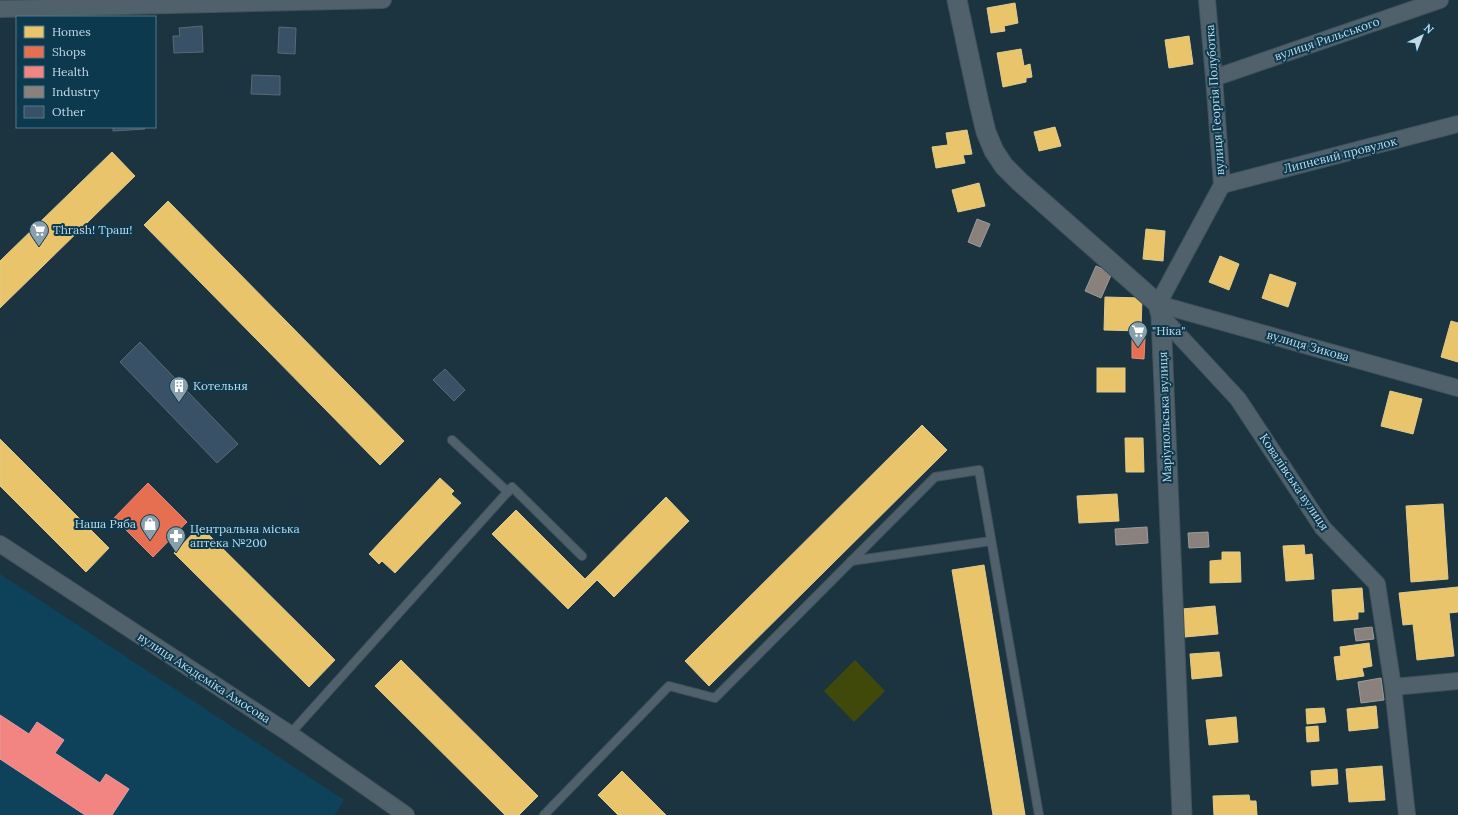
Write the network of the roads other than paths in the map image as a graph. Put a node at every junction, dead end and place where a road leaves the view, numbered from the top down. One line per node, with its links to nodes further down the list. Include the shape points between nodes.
1 (383, 0): 5 (street)
2 (957, 0): 9 (street, via 986,132 994,151 1020,182)
3 (1207, 0): 6 (street, вулиця Георгія Полуботка)
4 (1440, 0): 6 (street, вулиця Рильського)
5 (0, 9)
6 (1214, 78): 8 (street, вулиця Георгія Полуботка)
7 (1458, 124): 8 (street, Липневий провулок)
8 (1222, 185): 9 (street, вулиця Георгія Полуботка)
9 (1159, 310): 10 (street, вулиця Зикова); 18 (street, Ковалівська вулиця, via 1238,399 1323,528 1378,584); 23 (street, Маріупольська вулиця)
10 (1458, 388)
11 (452, 440): 12 (lane)
12 (508, 492): 15 (lane, via 512,487); 19 (lane)
13 (991, 541): 16 (lane); 16 (lane, via 979,470 935,477); 22 (lane)
14 (0, 544): 19 (street, вулиця Академіка Амосова)
15 (582, 556)
16 (851, 562): 21 (lane, via 715,698 669,686)
17 (1458, 681): 18 (street)
18 (1393, 687): 24 (street, Ковалівська вулиця)
19 (290, 734): 20 (street, вулиця Академіка Амосова)
20 (406, 815)
21 (544, 815)
22 (1039, 815)
23 (1182, 815)
24 (1407, 815)

